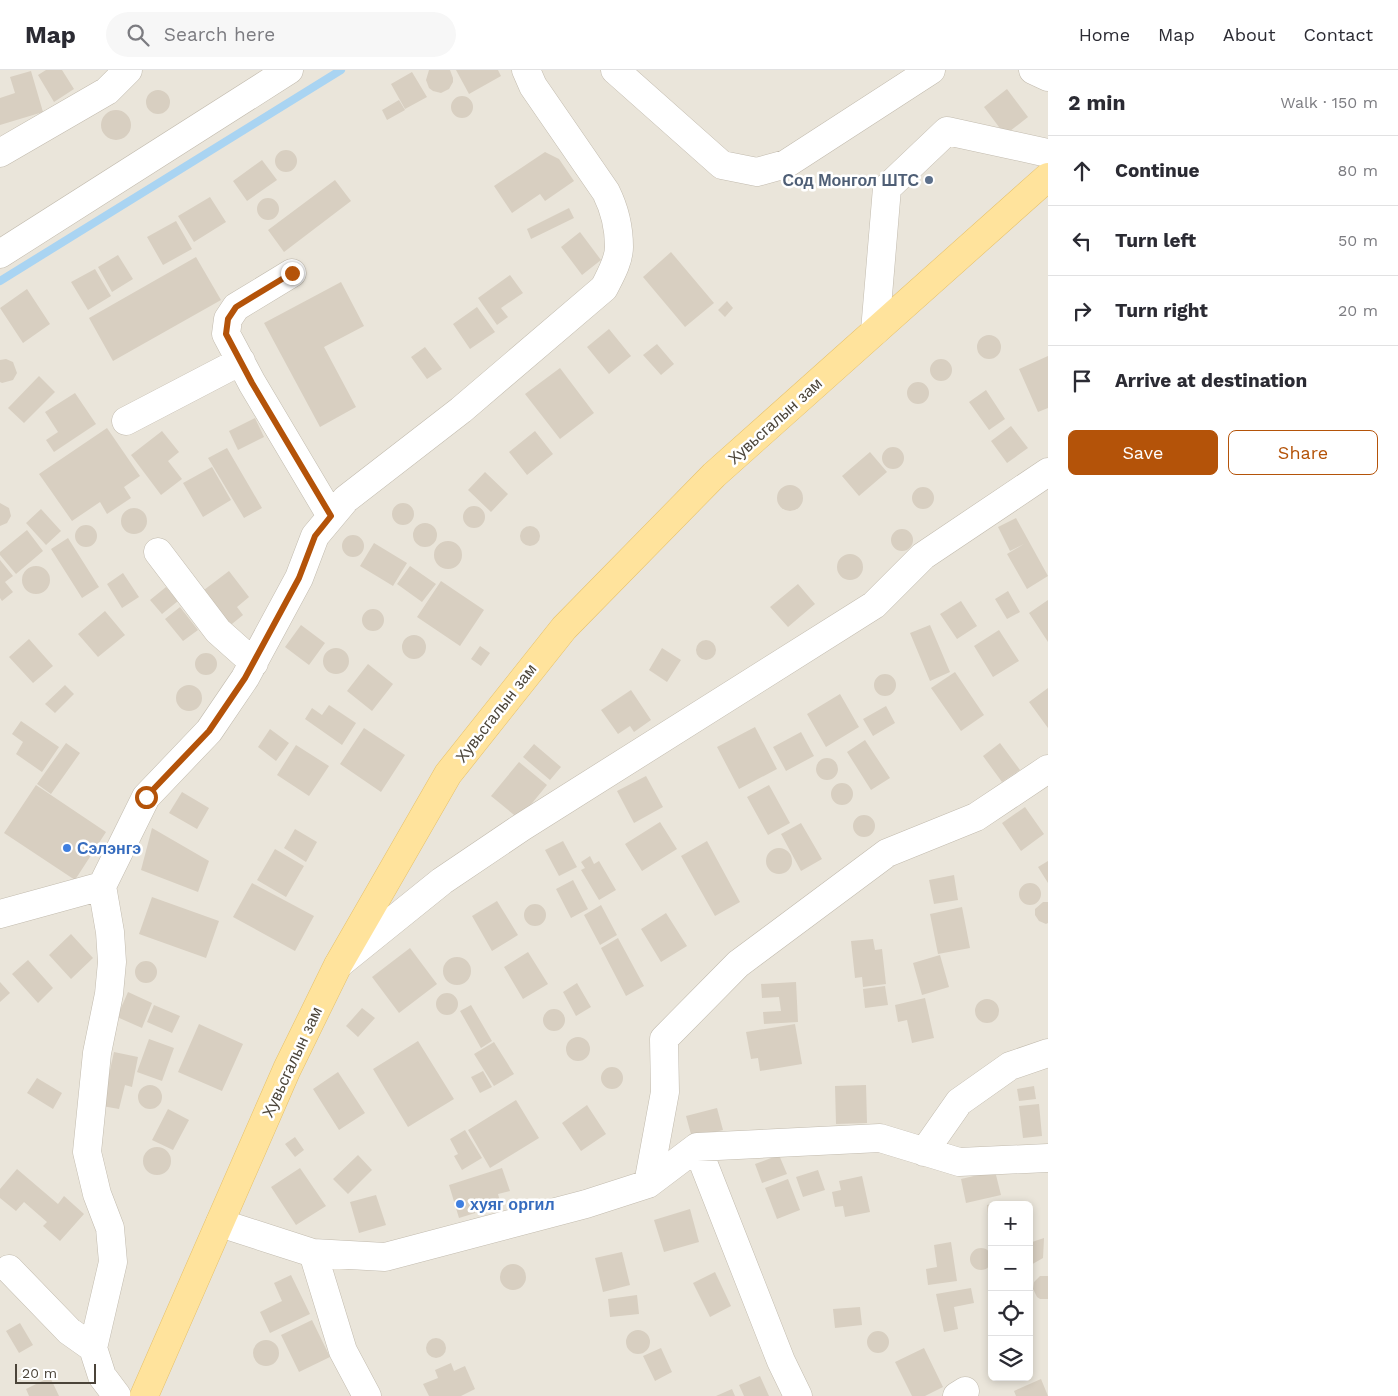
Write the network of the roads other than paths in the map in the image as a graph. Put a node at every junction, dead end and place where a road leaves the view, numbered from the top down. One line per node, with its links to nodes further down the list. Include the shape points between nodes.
1 (128, 70): 8 (street, via 107,91)
2 (289, 70): 11 (street)
3 (526, 70): 17 (street, via 533,86 612,205 619,248 613,270 604,288 461,410 346,499)
4 (615, 70): 5 (street, via 722,165 757,172 786,164)
5 (932, 70)
6 (1033, 70): 7 (street)
7 (1048, 76)
8 (0, 153)
9 (1048, 153): 13 (street, via 947,131 887,188)
10 (1048, 177): 13 (main road, Хувьсгалын зам)
11 (0, 254)
12 (292, 273): 14 (street, via 236,307 228,319 226,334)
13 (875, 331): 23 (main road, Хувьсгалын зам, via 714,476 564,628 448,774)
14 (241, 361): 15 (street); 17 (street)
15 (126, 421)
16 (1048, 472): 23 (street, via 923,556 874,605 442,881)
17 (331, 516): 19 (street, via 315,536 299,578)
18 (158, 552): 19 (street, via 218,631)
19 (254, 663): 21 (street, via 209,731 146,797)
20 (1048, 769): 28 (street, via 976,817 887,853 738,964 664,1039 665,1092)
21 (102, 886): 22 (street); 32 (street, via 112,962 97,1053 88,1152 97,1194 110,1228 113,1262)
22 (1, 913)
23 (338, 965): 29 (main road, Хувьсгалын зам, via 287,1069)
24 (1048, 1053): 26 (street, via 1010,1066 959,1102)
25 (697, 1148): 26 (street, via 880,1138); 28 (street); 36 (street)
26 (924, 1152): 27 (street, via 959,1162)
27 (1048, 1158)
28 (648, 1184): 30 (street, via 586,1204 385,1257)
29 (220, 1223): 30 (street); 34 (main road, Хувьсгалын зам)
30 (313, 1253): 35 (street, via 342,1351)
31 (9, 1269): 32 (street, via 69,1331)
32 (93, 1348): 33 (street, via 102,1376)
33 (116, 1396)
34 (144, 1396)
35 (367, 1396)
36 (798, 1396)

